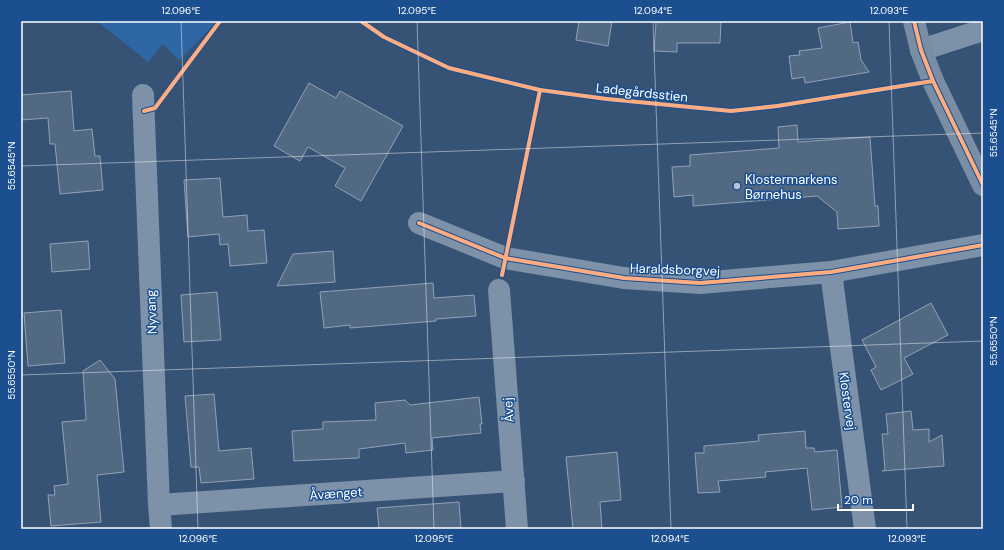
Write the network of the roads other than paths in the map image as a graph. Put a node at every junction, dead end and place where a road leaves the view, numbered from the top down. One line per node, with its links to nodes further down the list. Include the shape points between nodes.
1 (914, 21): 3 (street)
2 (983, 30): 3 (street)
3 (922, 50): 5 (street, via 933,81)
4 (143, 95): 11 (street, Nyvang)
5 (983, 185)
6 (419, 223): 8 (street, Haraldsborgvej, via 506,258 624,278 700,283)
7 (983, 245): 8 (street, Haraldsborgvej)
8 (831, 272): 14 (street, Klostervej)
9 (499, 290): 10 (street, Åvej)
10 (514, 481): 11 (street, Åvænget); 13 (street, Åvej)
11 (159, 505): 12 (street, Nyvang)
12 (161, 529)
13 (517, 529)
14 (865, 529)

